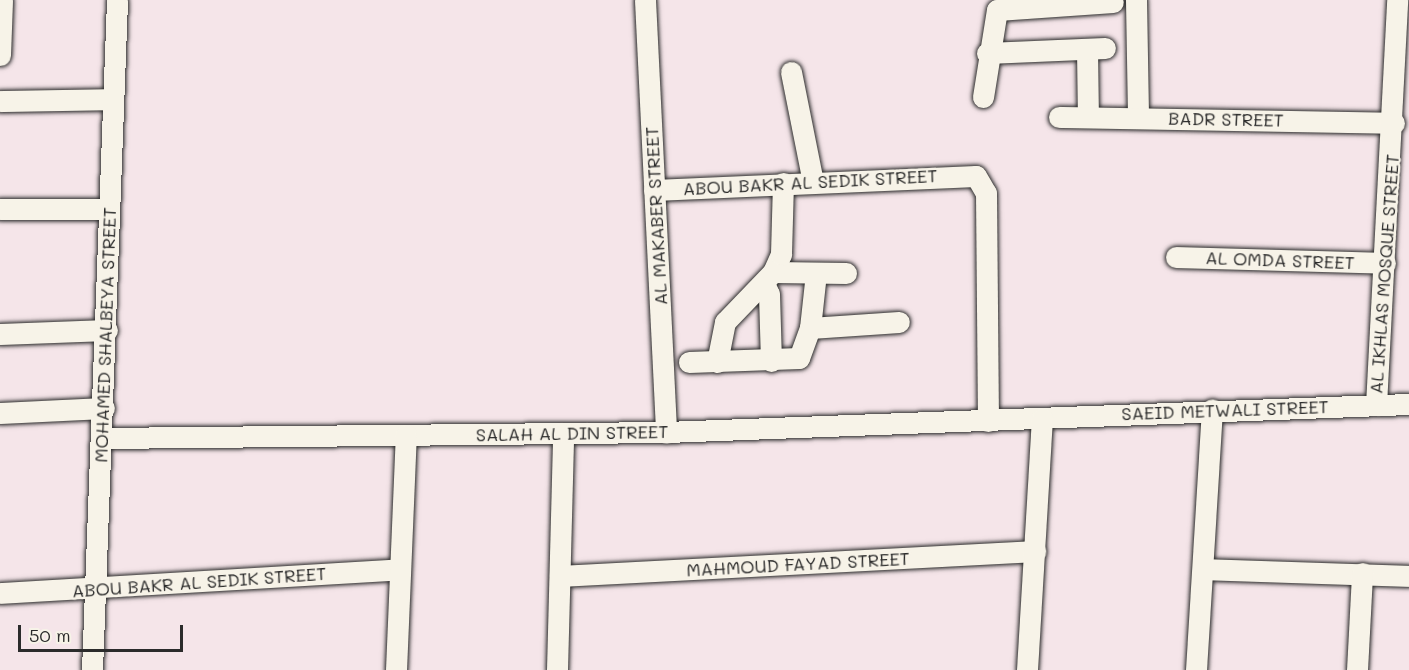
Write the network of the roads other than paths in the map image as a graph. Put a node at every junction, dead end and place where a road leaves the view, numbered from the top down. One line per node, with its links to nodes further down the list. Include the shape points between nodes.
1 (2, 0): 8 (street)
2 (117, 0): 11 (street, MOHAMED SHALBEYA STREET)
3 (645, 0): 19 (street, AL MAKABER STREET)
4 (1136, 0): 15 (street)
5 (1398, 0): 16 (street, AL IKHLAS MOSQUE STREET)
6 (1113, 2): 7 (street, via 1003,8 993,16)
7 (987, 53): 10 (street); 14 (street, via 1096,48)
8 (0, 56)
9 (791, 72): 17 (street)
10 (983, 97)
11 (110, 99): 12 (street); 21 (street, MOHAMED SHALBEYA STREET)
12 (0, 101)
13 (1059, 117): 14 (street, BADR STREET)
14 (1088, 117): 15 (street, BADR STREET)
15 (1138, 117): 16 (street, BADR STREET)
16 (1394, 123): 23 (street, AL IKHLAS MOSQUE STREET)
17 (813, 182): 18 (street, ABOU BAKR AL SEDIK STREET); 40 (street, ABOU BAKR AL SEDIK STREET, via 976,176 986,192)
18 (783, 183): 19 (street, ABOU BAKR AL SEDIK STREET); 26 (street, via 781,254)
19 (654, 190): 41 (street, AL MAKABER STREET)
20 (0, 209): 21 (street)
21 (109, 209): 29 (street, MOHAMED SHALBEYA STREET)
22 (1176, 257): 23 (street, AL OMDA STREET)
23 (1385, 263): 35 (street, AL IKHLAS MOSQUE STREET)
24 (816, 273): 25 (street); 26 (street); 28 (street)
25 (846, 273)
26 (768, 278): 31 (street); 33 (street, via 725,322)
27 (899, 322): 28 (street)
28 (810, 328): 31 (street, via 799,358)
29 (107, 330): 30 (street); 36 (street, MOHAMED SHALBEYA STREET)
30 (0, 334)
31 (771, 361): 33 (street)
32 (688, 362): 33 (street)
33 (717, 362)
34 (1409, 404): 35 (street, SAEID METWALI STREET)
35 (1376, 405): 37 (street, SAEID METWALI STREET)
36 (104, 408): 38 (street); 44 (street, MOHAMED SHALBEYA STREET)
37 (1212, 409): 39 (street, SAEID METWALI STREET); 47 (street)
38 (0, 413)
39 (1042, 418): 40 (street, SALAH AL DIN STREET); 45 (street)
40 (988, 421): 41 (street, SALAH AL DIN STREET)
41 (666, 432): 42 (street, SALAH AL DIN STREET)
42 (563, 433): 43 (street, SALAH AL DIN STREET); 49 (street)
43 (406, 435): 44 (street, SALAH AL DIN STREET); 46 (street)
44 (102, 438): 51 (street, MOHAMED SHALBEYA STREET)
45 (1035, 551): 49 (street, MAHMOUD FAYAD STREET); 56 (street)
46 (399, 569): 51 (street, ABOU BAKR AL SEDIK STREET); 54 (street)
47 (1203, 569): 48 (street); 57 (street)
48 (1362, 573): 50 (street); 58 (street)
49 (560, 576): 55 (street)
50 (1409, 576)
51 (96, 591): 52 (street, ABOU BAKR AL SEDIK STREET); 53 (street, MOHAMED SHALBEYA STREET)
52 (0, 593)
53 (92, 670)
54 (396, 670)
55 (557, 670)
56 (1027, 670)
57 (1196, 670)
58 (1357, 670)

